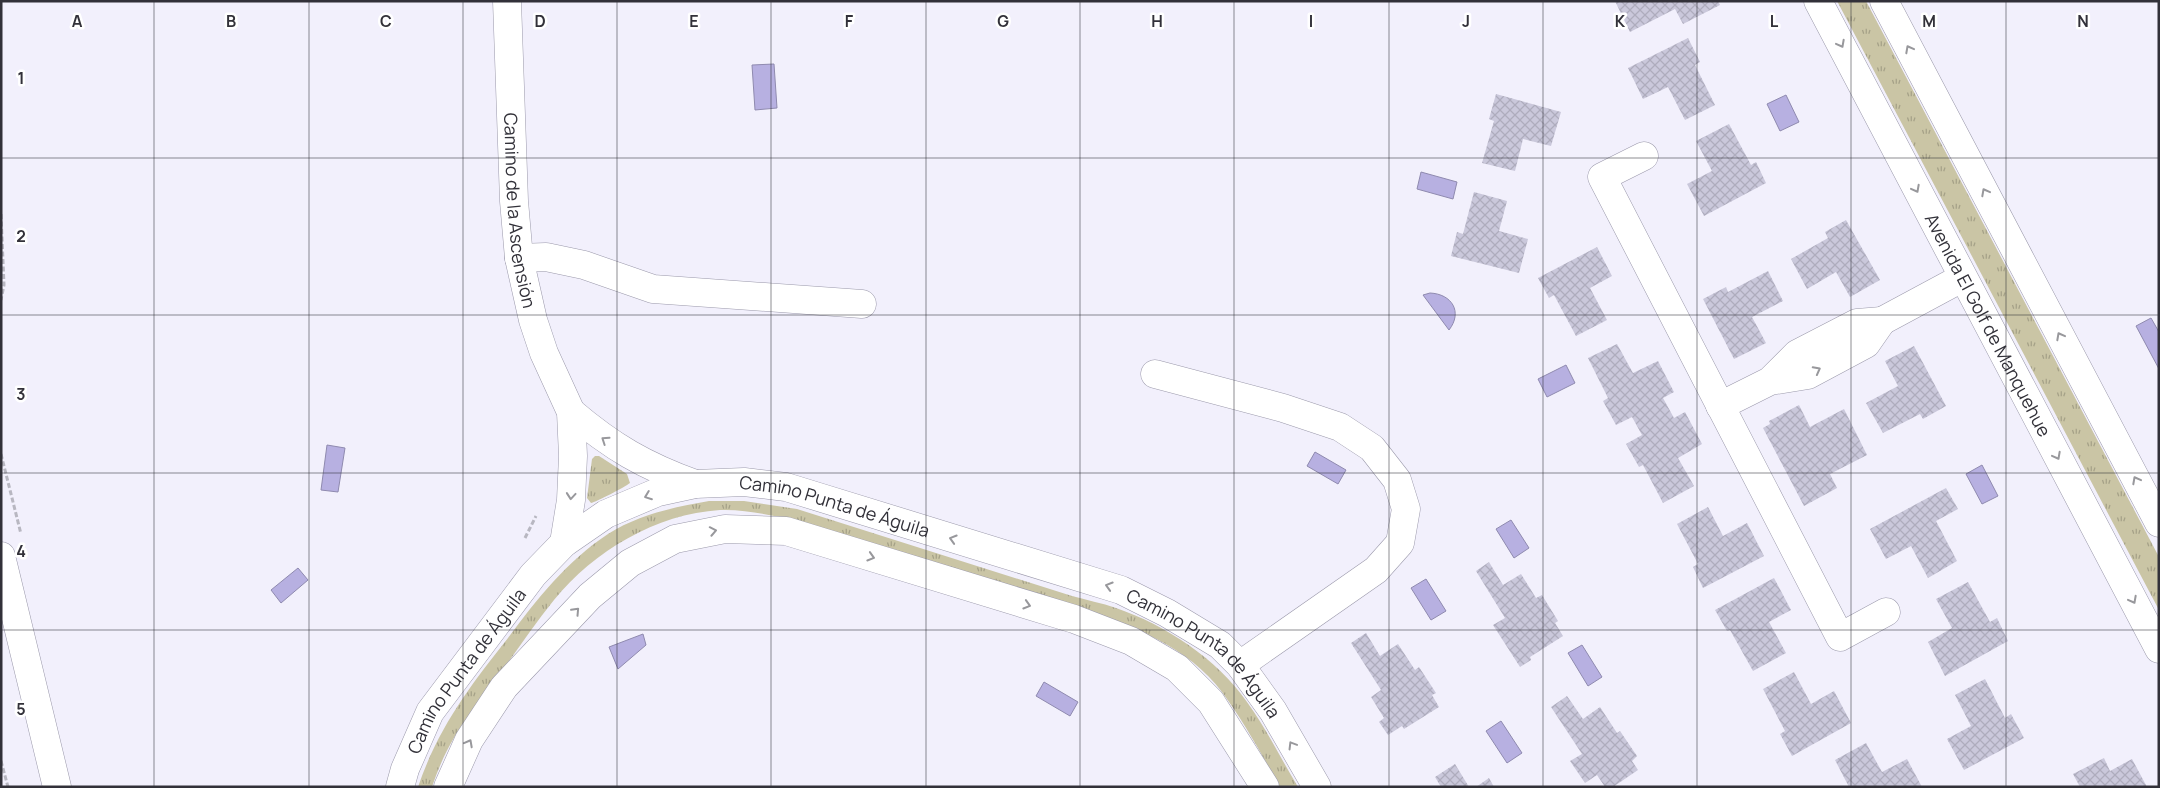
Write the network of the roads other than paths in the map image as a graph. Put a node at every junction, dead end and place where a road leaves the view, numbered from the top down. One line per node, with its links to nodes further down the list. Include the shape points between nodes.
1 (507, 1): 5 (street, Camino de la Ascensión)
2 (1818, 1): 6 (street, Avenida El Golf de Manquehue, one-way to 6)
3 (1884, 1): 12 (street, one-way to 3)
4 (1644, 156): 9 (street, via 1602,176)
5 (519, 258): 7 (street, via 546,257 584,265 653,288); 10 (street, Camino de la Ascensión, via 544,353)
6 (1962, 278): 9 (street, via 1882,321 1866,344 1808,375 1770,381); 16 (street, Avenida El Golf de Manquehue, one-way to 16)
7 (862, 304)
8 (1155, 374): 17 (street, via 1283,408 1340,427 1372,448 1397,480 1406,509 1400,543 1376,570)
9 (1720, 406): 15 (street, via 1840,637)
10 (571, 412): 11 (street, Camino de la Ascensión, one-way to 10, via 629,456); 13 (street, Camino de la Ascensión, one-way to 13, via 572,482)
11 (695, 484): 13 (street, Camino Punta de Águila, one-way to 13, via 658,492 606,514); 17 (street, Camino Punta de Águila, one-way to 11, via 1207,636 1121,590 786,487 744,482)
12 (2159, 523)
13 (564, 543): 19 (street, Camino Punta de Águila, via 533,575 430,712)
14 (1, 556): 18 (street)
15 (1886, 612)
16 (2159, 649)
17 (1240, 665): 22 (street, Camino Punta de Águila, one-way to 17, via 1273,711)
18 (57, 787)
19 (400, 787)
20 (448, 787): 21 (street, Camino Punta de Águila, one-way to 21, via 469,740 504,687 590,596 630,564 676,539 725,529 786,530 1074,619 1131,641 1178,668 1211,702)
21 (1266, 787)
22 (1317, 787)

